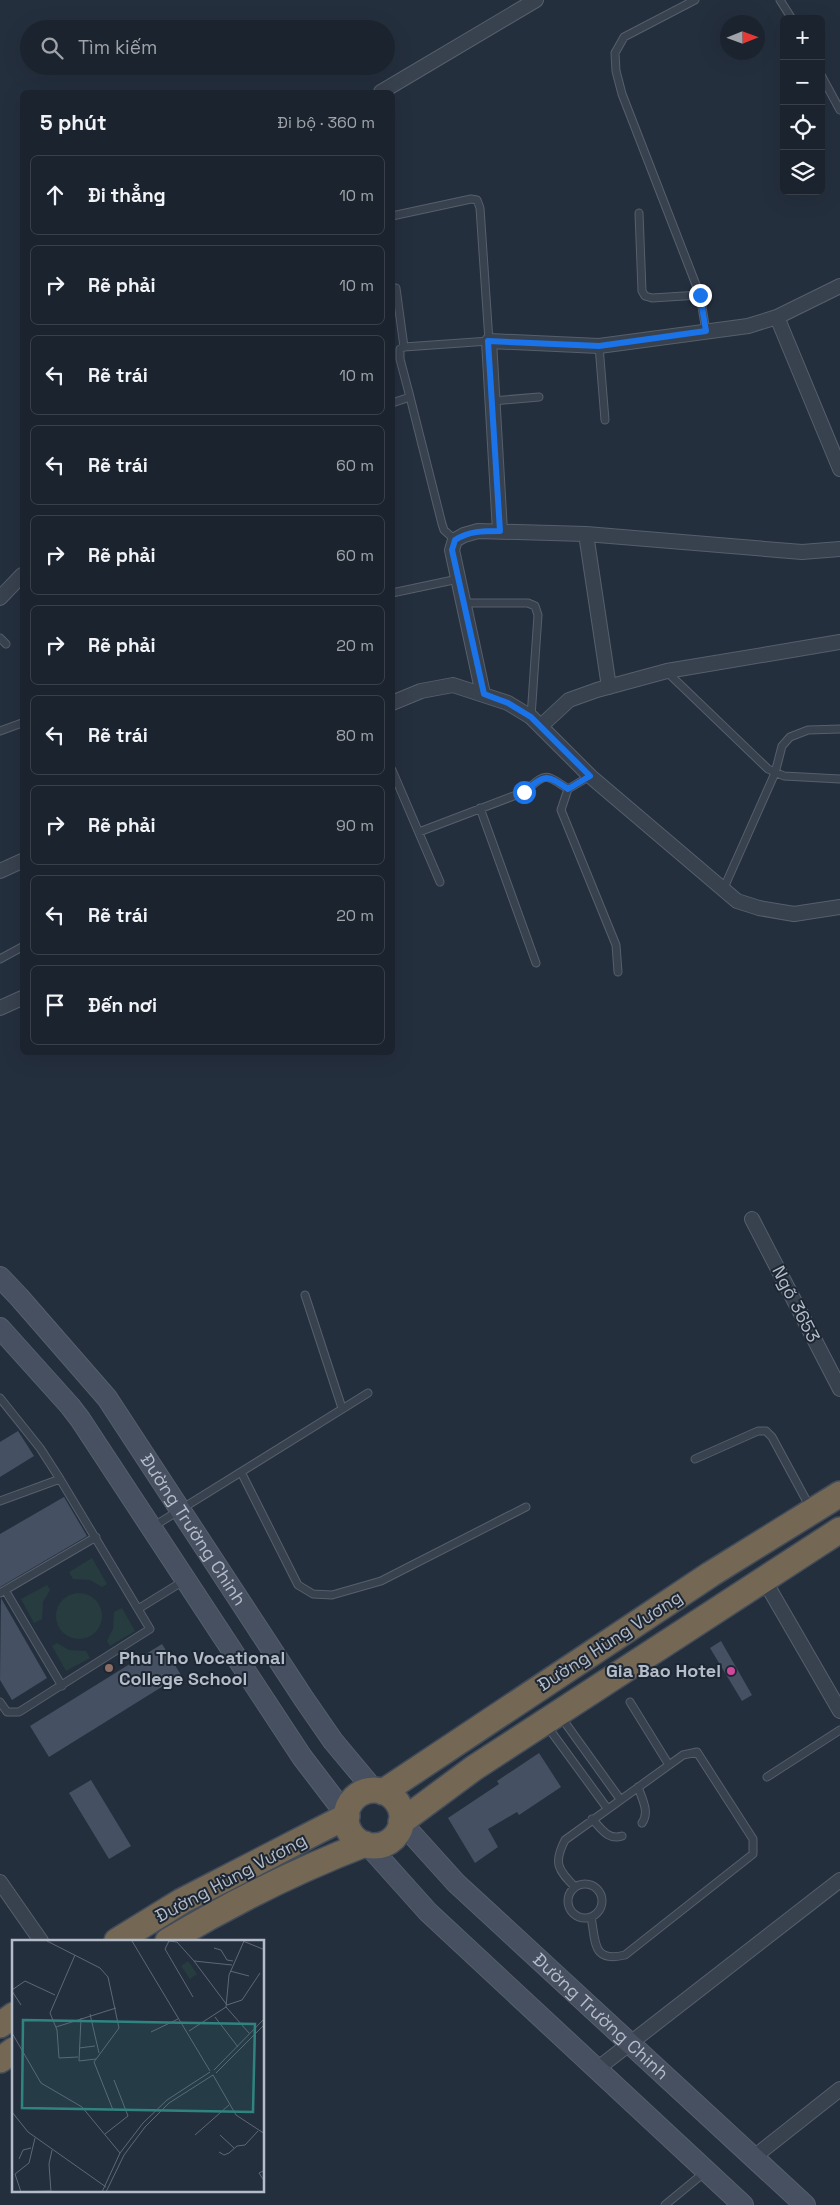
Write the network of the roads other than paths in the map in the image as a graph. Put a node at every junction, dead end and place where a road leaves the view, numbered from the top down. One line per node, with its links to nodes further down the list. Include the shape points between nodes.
1 (536, 0): 6 (street)
2 (695, 0): 12 (lane, via 624,38 615,53 622,94)
3 (780, 0): 4 (lane)
4 (789, 15)
5 (825, 82): 7 (lane)
6 (384, 90)
7 (840, 110)
8 (639, 212): 12 (lane, via 642,291 645,296)
9 (395, 215): 15 (lane, via 471,198 477,200)
10 (840, 286): 13 (street)
11 (396, 288): 17 (lane)
12 (700, 295): 14 (lane)
13 (777, 316): 14 (street, via 748,326); 23 (street)
14 (706, 331): 16 (street)
15 (488, 341): 16 (street); 17 (lane); 21 (street)
16 (599, 346): 22 (lane)
17 (404, 347): 18 (lane, via 400,349 400,359)
18 (410, 397): 20 (lane); 26 (lane, via 442,524)
19 (539, 397): 21 (lane)
20 (395, 401)
21 (492, 401): 24 (street)
22 (605, 420)
23 (840, 468)
24 (500, 531): 25 (street); 26 (street, via 478,531)
25 (586, 534): 27 (street, via 802,552); 37 (street)
26 (455, 540): 29 (street, via 452,550)
27 (840, 549)
28 (20, 577): 31 (street)
29 (458, 579): 30 (lane); 32 (street)
30 (395, 592)
31 (0, 598)
32 (462, 603): 38 (street); 40 (lane, via 528,603 535,606 538,615)
33 (0, 638): 35 (lane)
34 (840, 642): 36 (street)
35 (6, 644)
36 (666, 671): 37 (street); 44 (lane)
37 (609, 687): 40 (street, via 569,700)
38 (484, 694): 39 (street, via 454,685 421,691); 40 (street, via 508,703)
39 (395, 702)
40 (536, 722): 45 (street)
41 (20, 724): 43 (lane)
42 (840, 729): 44 (lane, via 808,730 790,737 782,746)
43 (0, 731)
44 (775, 773): 47 (lane); 54 (lane)
45 (590, 776): 48 (lane); 54 (street)
46 (395, 777): 50 (lane)
47 (840, 779)
48 (568, 789): 49 (lane, via 544,776 524,792); 59 (lane, via 562,810 616,945)
49 (480, 808): 50 (lane); 58 (lane)
50 (419, 832): 53 (lane)
51 (20, 862): 52 (street)
52 (0, 871)
53 (440, 882)
54 (723, 890): 55 (street, via 737,902 778,912 794,914)
55 (840, 907)
56 (20, 948): 57 (lane)
57 (0, 959)
58 (536, 963)
59 (618, 972)
60 (20, 999): 61 (street)
61 (0, 1008)
62 (752, 1219): 66 (street, Ngõ 3653)
63 (0, 1277): 76 (main road, Đường Trường Chinh, via 98,1386)
64 (305, 1295): 69 (lane)
65 (0, 1328): 78 (main road, Đường Trường Chinh, via 70,1406)
66 (840, 1389)
67 (368, 1393): 69 (lane)
68 (0, 1398): 72 (lane)
69 (342, 1408): 71 (lane)
70 (695, 1459): 77 (lane, via 758,1431 766,1431)
71 (240, 1472): 75 (lane, via 298,1585 312,1594 332,1595 381,1581); 76 (lane)
72 (60, 1479): 74 (lane); 80 (lane)
73 (840, 1494): 77 (highway, Đường Hùng Vương)
74 (0, 1501)
75 (526, 1507)
76 (181, 1509): 78 (lane); 94 (main road, Đường Trường Chinh, via 333,1741)
77 (812, 1511): 94 (highway, Đường Hùng Vương)
78 (151, 1528): 82 (main road, Đường Trường Chinh)
79 (840, 1530): 81 (highway, Đường Hùng Vương)
80 (96, 1537): 83 (lane); 84 (lane)
81 (763, 1578): 88 (street); 89 (highway, Đường Hùng Vương)
82 (185, 1580): 84 (lane); 97 (main road, Đường Trường Chinh, via 302,1756)
83 (2, 1592): 85 (lane)
84 (138, 1609): 85 (lane, via 150,1629)
85 (62, 1686): 86 (lane, via 20,1712 7,1712)
86 (0, 1702)
87 (630, 1702): 91 (lane)
88 (840, 1710)
89 (551, 1717): 95 (lane); 96 (lane); 99 (highway, Đường Hùng Vương)
90 (840, 1730): 92 (lane)
91 (669, 1765): 93 (lane); 106 (lane, via 683,1755 697,1752 753,1839 753,1854 625,1956 612,1958 597,1951)
92 (767, 1777)
93 (638, 1787): 95 (lane); 100 (lane, via 646,1810)
94 (378, 1791): 97 (highway, via 365,1792 355,1798); 99 (highway, via 397,1804)
95 (620, 1799): 96 (lane)
96 (607, 1808): 98 (lane)
97 (346, 1816): 102 (highway, via 351,1834); 108 (highway, Đường Hùng Vương, via 182,1902)
98 (592, 1819): 101 (lane, via 608,1836); 105 (lane, via 565,1840 559,1854 561,1873)
99 (401, 1822): 102 (highway, via 389,1841); 112 (main road, Đường Trường Chinh, via 456,1883)
100 (642, 1823)
101 (622, 1836)
102 (366, 1845): 109 (highway, Đường Hùng Vương, via 308,1868); 115 (main road, via 428,1912)
103 (840, 1880): 112 (street)
104 (0, 1882): 107 (street)
105 (575, 1887): 106 (lane, via 570,1893 569,1906 578,1916); 106 (lane, via 587,1884 602,1896 601,1909)
106 (591, 1917)
107 (40, 1940)
108 (119, 1940)
109 (170, 1940)
110 (12, 2017): 111 (highway)
111 (0, 2026)
112 (628, 2043): 115 (street); 117 (main road, Đường Trường Chinh)
113 (12, 2051): 114 (highway)
114 (0, 2060)
115 (597, 2069): 118 (main road)
116 (840, 2089): 117 (street)
117 (754, 2157): 121 (main road, Đường Trường Chinh)
118 (708, 2170): 119 (lane); 120 (main road)
119 (665, 2205)
120 (743, 2205)
121 (805, 2205)

